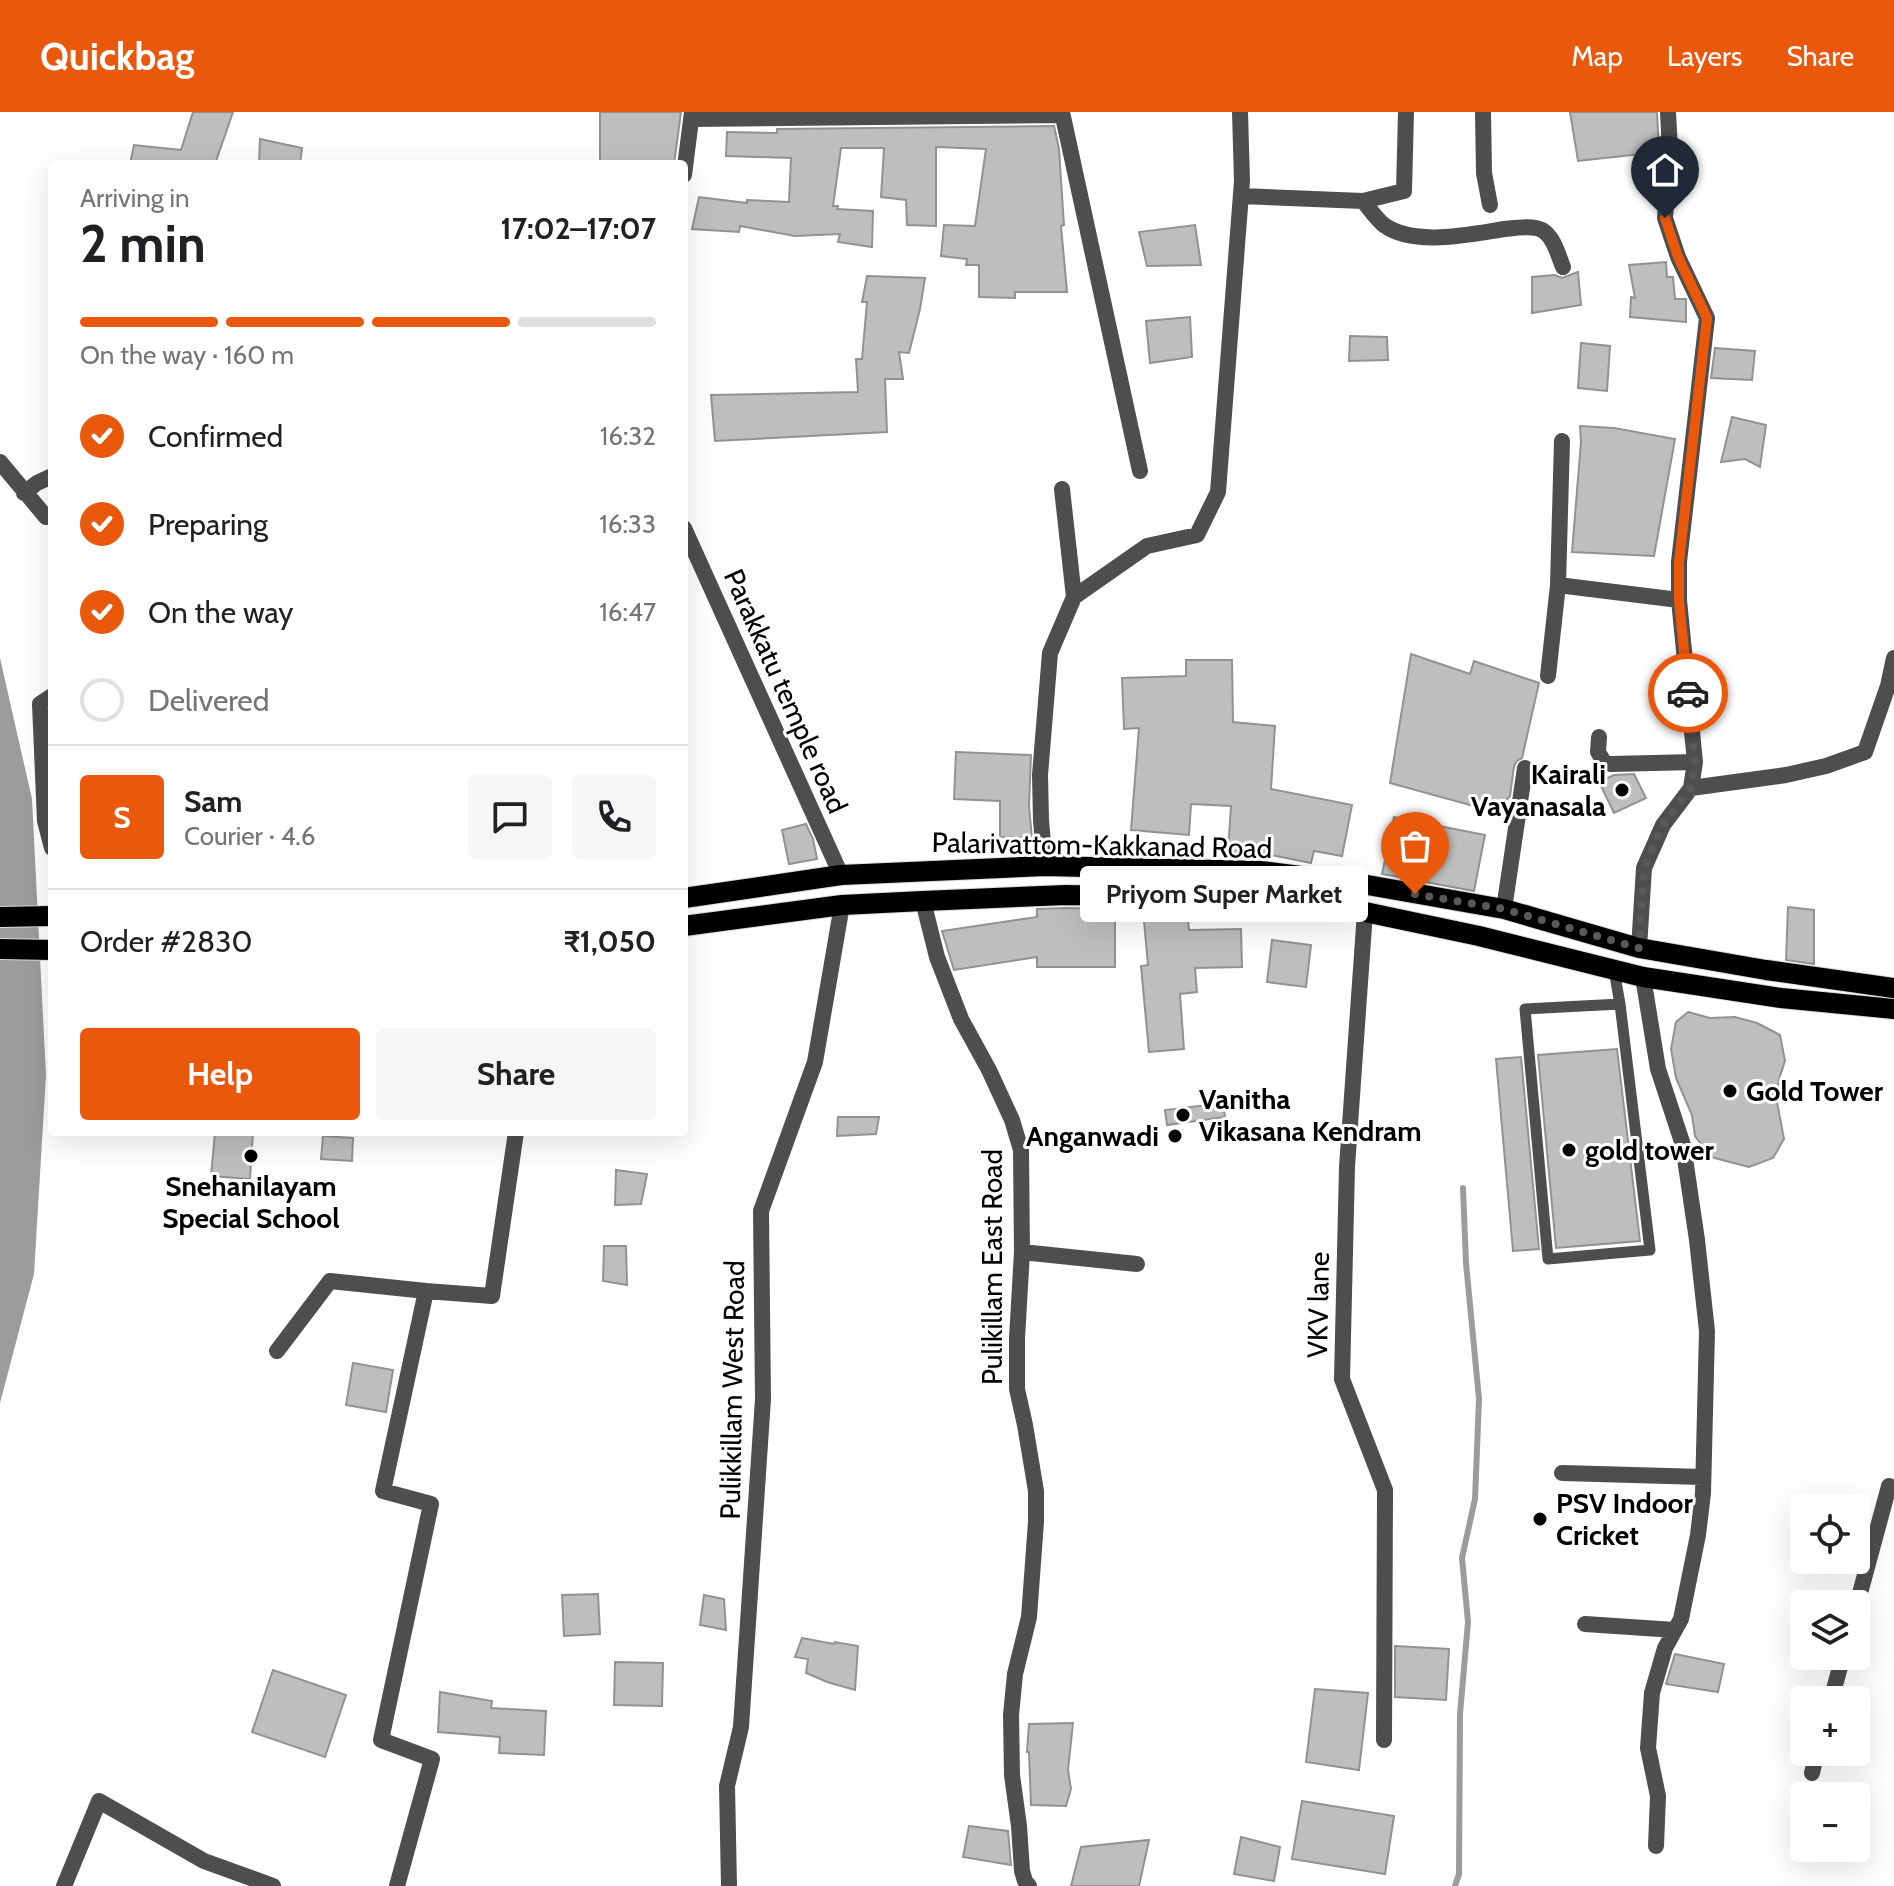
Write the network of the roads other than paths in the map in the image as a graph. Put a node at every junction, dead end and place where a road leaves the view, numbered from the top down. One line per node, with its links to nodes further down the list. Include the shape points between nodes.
1 (1240, 112): 8 (street)
2 (1406, 112): 9 (street, via 1404,191)
3 (1483, 112): 10 (street)
4 (1668, 112): 22 (street, via 1665,218 1707,318)
5 (1062, 114): 6 (street); 14 (street)
6 (692, 115): 7 (street)
7 (686, 160)
8 (1241, 196): 9 (street); 21 (street, via 1218,492 1197,535 1147,546)
9 (1363, 201): 11 (street, via 1383,224 1418,236 1537,228 1550,236)
10 (1490, 205)
11 (1563, 267)
12 (1562, 441): 20 (street)
13 (0, 462): 17 (street)
14 (1140, 471)
15 (48, 478): 17 (street)
16 (1062, 489): 21 (street)
17 (24, 493): 18 (street)
18 (46, 517)
19 (688, 537): 33 (street, Parakkatu temple road)
20 (1558, 585): 22 (street); 24 (street)
21 (1074, 597): 31 (street, via 1050,653 1040,775)
22 (1679, 600): 27 (street)
23 (1894, 658): 29 (street, via 1865,752 1786,775)
24 (1548, 676)
25 (48, 699): 30 (street, via 40,704)
26 (1599, 737): 27 (street, via 1598,752 1611,764)
27 (1695, 762): 29 (street)
28 (1525, 768): 38 (street)
29 (1691, 788): 43 (street, via 1663,825 1644,868)
30 (48, 833)
31 (1045, 866): 32 (main road, Palarivattom-Kakkanad Road); 33 (main road, Palarivattom-Kakkanad Road)
32 (1088, 867): 34 (main road); 38 (main road, Palarivattom-Kakkanad Road, via 1261,871)
33 (841, 875): 35 (main road, Palarivattom-Kakkanad Road)
34 (1089, 896): 36 (main road); 39 (main road, via 1224,898)
35 (688, 897)
36 (923, 901): 37 (main road); 52 (street, Pulikillam East Road, via 961,1019 1018,1136)
37 (842, 905): 42 (main road); 69 (street, Pulikkillam West Road, via 815,1062 761,1211 763,1399 741,1727 727,1786)
38 (1504, 909): 43 (main road, Palarivattom-Kakkanad Road)
39 (1365, 912): 46 (main road); 62 (street, VKV lane, via 1347,1167 1342,1379 1385,1490)
40 (48, 916): 41 (main road)
41 (0, 917)
42 (688, 925)
43 (1639, 948): 48 (main road, Palarivattom-Kakkanad Road)
44 (0, 949): 45 (main road)
45 (48, 950)
46 (1614, 970): 47 (main road); 49 (lane)
47 (1643, 977): 50 (main road); 57 (street, via 1658,1069 1683,1145 1698,1251 1707,1331)
48 (1894, 988)
49 (1620, 1004): 49 (lane, via 1650,1250 1548,1259 1525,1009)
50 (1894, 1009)
51 (515, 1136): 54 (street, via 492,1296)
52 (1022, 1252): 53 (street); 70 (street, Pulikillam East Road, via 1017,1389 1036,1491 1036,1522 1029,1617 1011,1715 1022,1871)
53 (1137, 1264)
54 (426, 1291): 55 (street, via 330,1281); 68 (street, via 383,1491 431,1504 381,1740 432,1759)
55 (277, 1351)
56 (1562, 1473): 57 (street)
57 (1703, 1477): 61 (street, via 1698,1535)
58 (1894, 1488): 59 (street, via 1889,1486)
59 (1861, 1590)
60 (1585, 1624): 61 (street)
61 (1675, 1630): 65 (street, via 1652,1693 1648,1748 1658,1796)
62 (1384, 1740)
63 (1814, 1766): 64 (street)
64 (1812, 1773)
65 (1656, 1846)
66 (64, 1886): 67 (street, via 99,1801 204,1861)
67 (273, 1886)
68 (397, 1886)
69 (729, 1886)
70 (1029, 1886)

